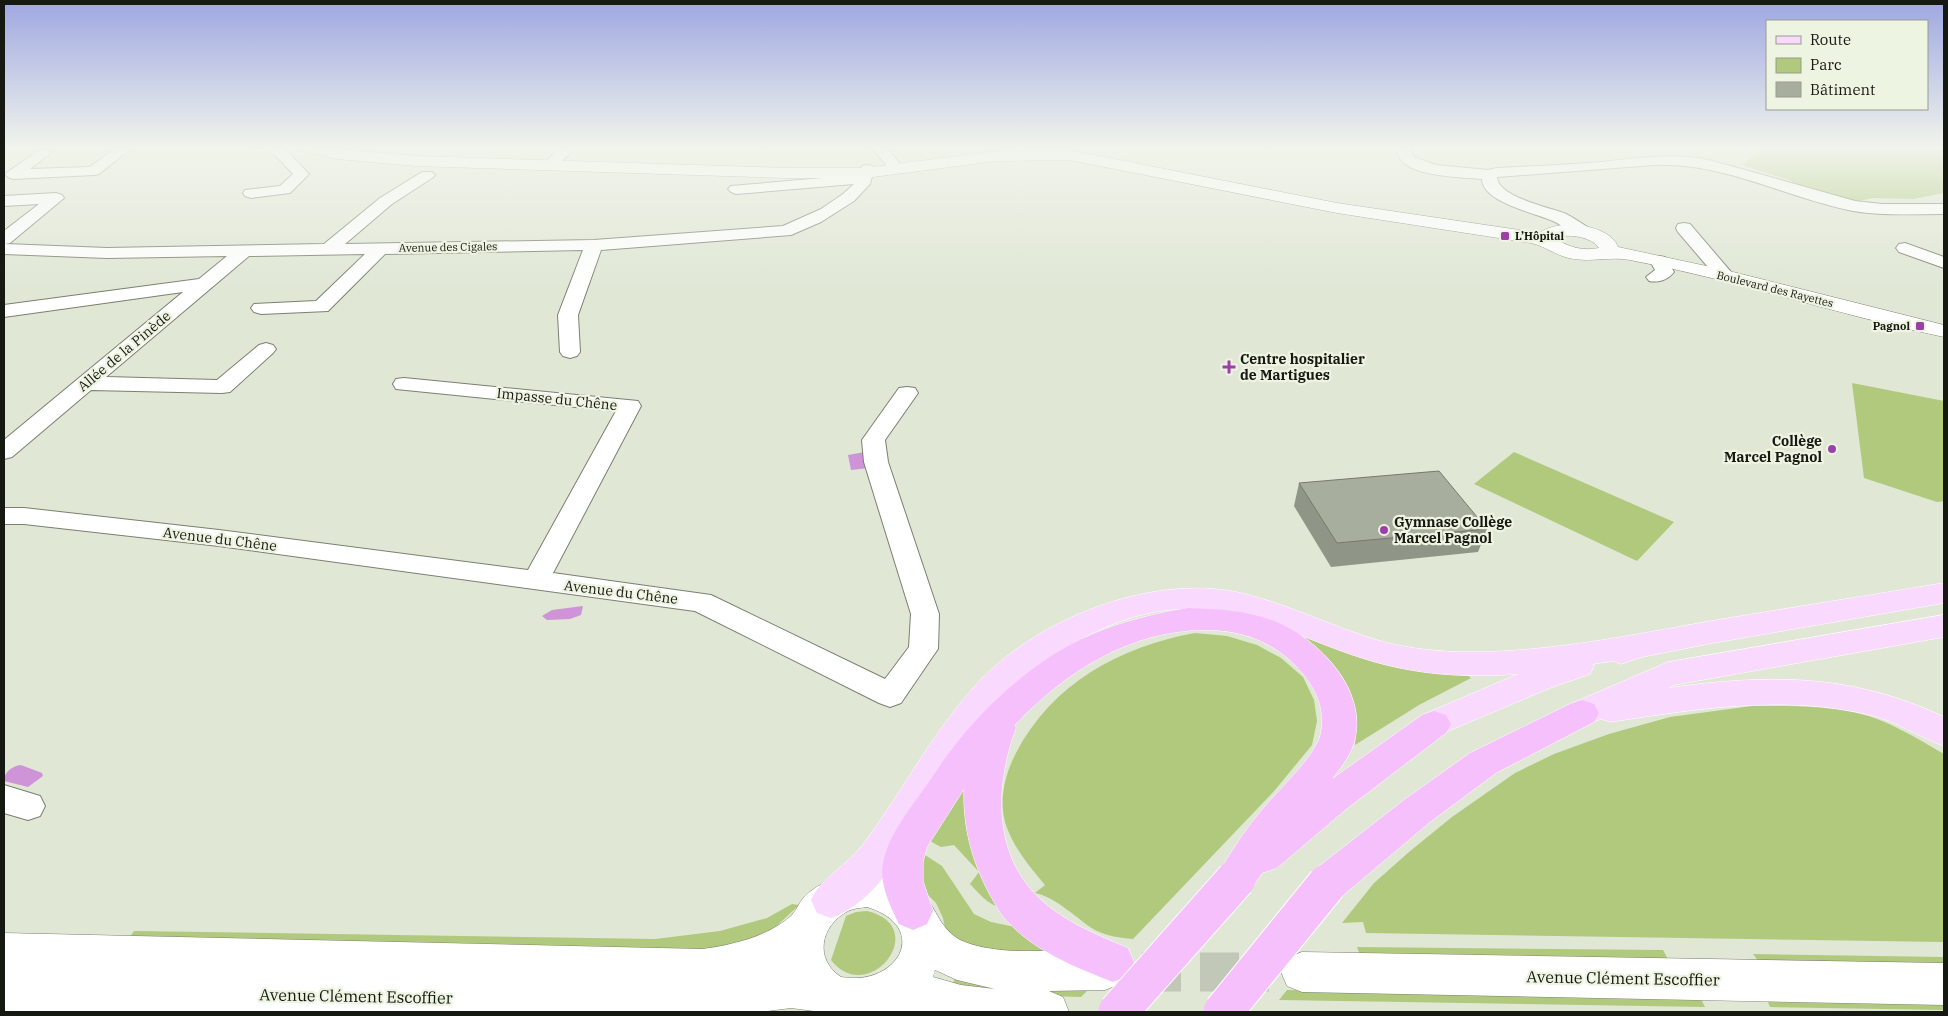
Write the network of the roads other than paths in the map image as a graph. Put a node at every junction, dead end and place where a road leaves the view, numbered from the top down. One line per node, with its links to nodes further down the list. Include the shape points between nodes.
1 (398, 193): 13 (street)
2 (853, 193): 11 (street, Avenue des Cigales, via 810,222 785,231)
3 (1265, 193): 9 (main road, via 1329,207)
4 (1498, 193): 9 (street)
5 (1811, 193): 7 (street, via 1854,206)
6 (4, 201): 10 (street, via 56,198)
7 (1944, 209)
8 (1684, 228): 19 (street)
9 (1555, 231): 12 (main road, via 1585,233); 12 (main road, via 1556,248 1592,255)
10 (4, 239)
11 (594, 245): 14 (street, Avenue des Cigales); 26 (street, via 568,315)
12 (1606, 247): 19 (main road, Boulevard des Rayettes); 19 (main road, Boulevard des Rayettes, via 1657,269)
13 (330, 248): 14 (street, Avenue des Cigales); 17 (street, Avenue des Cigales)
14 (382, 248): 21 (street, via 321,307)
15 (1905, 248): 18 (street)
16 (4, 249): 17 (street, Avenue des Cigales, via 107,253)
17 (245, 250): 20 (street, Allée de la Pinède)
18 (1944, 263)
19 (1721, 272): 23 (main road, Boulevard des Rayettes); 24 (main road, Boulevard des Rayettes)
20 (204, 284): 22 (street); 27 (street, Allée de la Pinède)
21 (261, 308)
22 (4, 310)
23 (1944, 324)
24 (1944, 331)
25 (266, 349): 27 (street, via 222,386)
26 (570, 352)
27 (87, 382): 30 (street, Allée de la Pinède)
28 (404, 384): 32 (street, Impasse du Chêne, via 630,406)
29 (907, 393): 32 (street, Avenue du Chêne, via 873,440 876,462 925,614 924,649 890,695 701,602)
30 (4, 452)
31 (4, 516): 32 (street, Avenue du Chêne, via 219,538)
32 (535, 581)
33 (1944, 593): 35 (main road)
34 (1944, 626): 37 (main road, via 1668,674)
35 (1637, 646): 38 (main road, via 1538,679); 41 (main road, via 1504,663 1437,663 1370,650 1275,613 1226,600 1181,599 1129,606 1053,640 990,690 963,725 874,861)
36 (1006, 713): 40 (highway, via 1037,684 1088,650 1122,633 1150,624 1179,619 1238,621 1292,644 1325,676 1334,692 1340,729 1335,748 1278,819); 42 (highway, via 963,760 907,848 902,876); 44 (highway, via 993,739 982,796 982,825 996,869 1026,913)
37 (1582, 713): 39 (main road, via 1732,693 1819,693 1872,702); 52 (highway, bridge, via 1483,763 1417,811 1327,884)
38 (1434, 724): 40 (highway, via 1332,799)
39 (1942, 732)
40 (1236, 879): 51 (highway, bridge)
41 (819, 914): 42 (main road, via 848,892 867,889 884,891 902,899); 43 (main road, via 770,952 726,967 702,969); 48 (main road, via 802,946 804,964 812,980)
42 (917, 920): 44 (main road, via 930,941 943,953 973,965 995,969); 49 (main road, via 923,948 916,967 904,983)
43 (4, 953)
44 (1109, 966)
45 (1302, 972): 46 (main road, Avenue Clément Escoffier)
46 (1944, 984)
47 (4, 990): 48 (main road, Avenue Clément Escoffier, via 700,1002 777,988)
48 (826, 992): 49 (main road, via 844,1000 865,1001)
49 (886, 995): 50 (main road, via 923,995 985,1010)
50 (1047, 1012)
51 (1118, 1012)
52 (1224, 1012)

